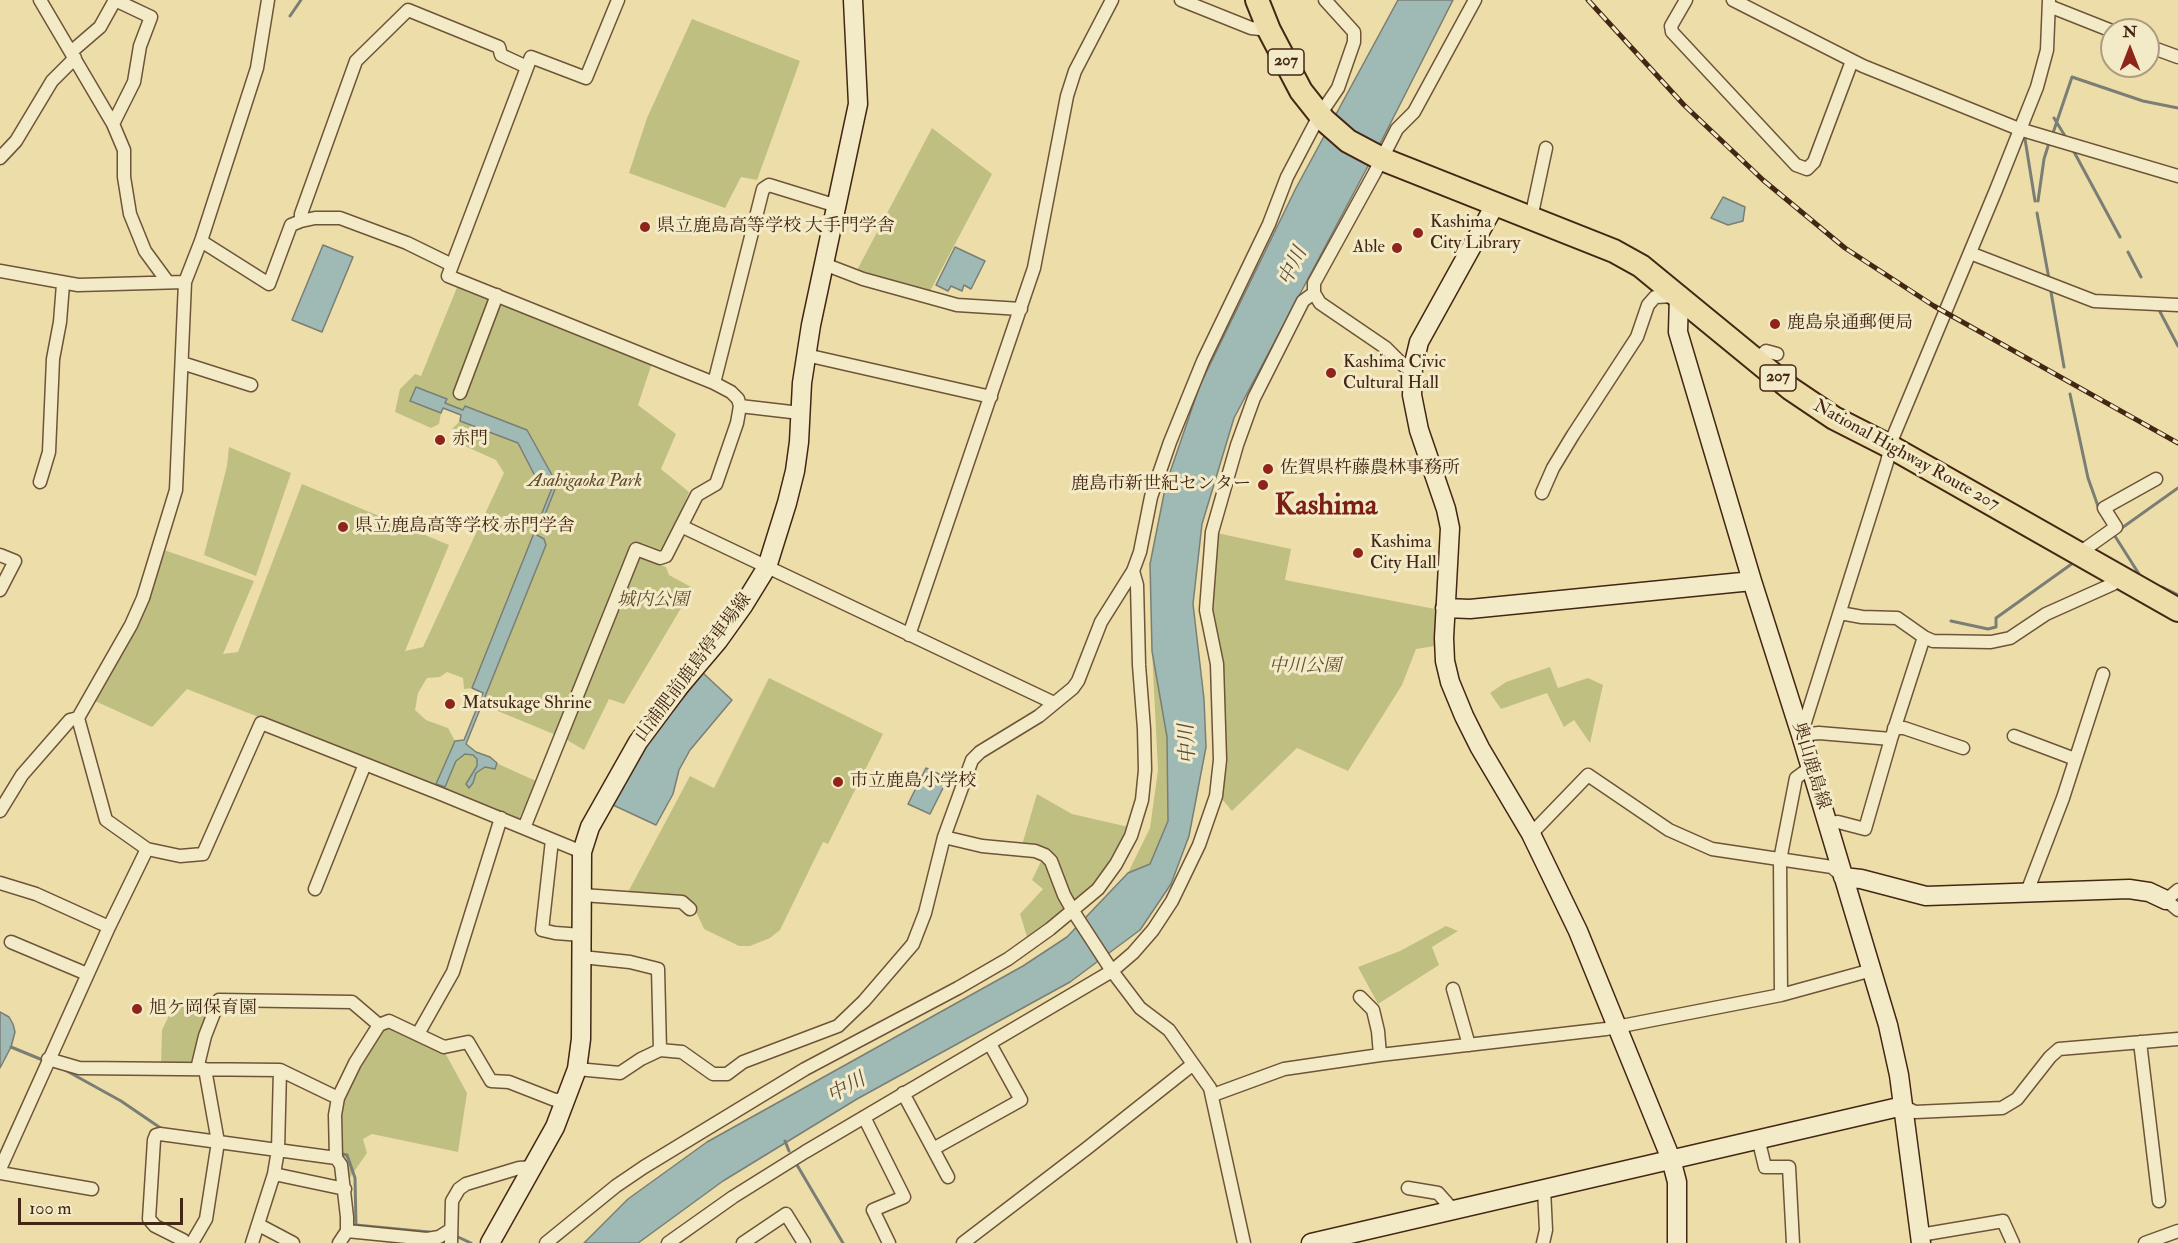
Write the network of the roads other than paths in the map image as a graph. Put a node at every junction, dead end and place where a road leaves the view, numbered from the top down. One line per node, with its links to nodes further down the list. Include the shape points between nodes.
1 (40, 0): 16 (street)
2 (268, 0): 31 (street, via 256,68)
3 (618, 0): 19 (street, via 586,78 531,57)
4 (853, 0): 28 (street, 山浦肥前鹿島停車場線, via 858,104)
5 (1112, 0): 43 (street, via 1075,71 1067,96 1034,268)
6 (1181, 0): 14 (street, via 1251,28)
7 (1257, 0): 14 (highway, National Highway Route 207 / 207)
8 (1325, 0): 20 (street, via 1354,32 1354,42 1338,88)
9 (1475, 0): 25 (street, via 1414,112 1396,129)
10 (1686, 0): 18 (street, via 1671,26 1672,32 1796,165 1807,169 1814,162)
11 (1733, 0): 18 (street)
12 (2049, 3): 13 (street); 22 (street, via 2047,50)
13 (2100, 26)
14 (1269, 30): 20 (highway, National Highway Route 207 / 207, via 1301,91)
15 (2160, 50): 17 (street)
16 (73, 55): 21 (street); 21 (street, via 100,27 115,0 151,17 140,46 134,82); 24 (street, via 52,81 16,141)
17 (2178, 57)
18 (1852, 61): 22 (street)
19 (526, 67): 30 (street, via 501,54 499,47 408,10 356,62); 34 (street)
20 (1322, 118): 25 (highway, National Highway Route 207 / 207, via 1348,141); 61 (street, via 1287,177 1269,224 1190,391 1151,497)
21 (113, 124): 36 (street, via 124,150 130,214 145,251)
22 (2019, 129): 26 (street); 32 (street)
23 (1546, 148): 29 (street)
24 (0, 158)
25 (1380, 158): 27 (highway, National Highway Route 207 / 207); 39 (street, via 1314,283)
26 (2178, 176)
27 (1496, 204): 29 (highway, National Highway Route 207 / 207); 46 (street, via 1419,342)
28 (837, 206): 33 (street, 山浦肥前鹿島停車場線); 47 (street, via 769,185 763,189)
29 (1531, 218): 41 (highway, National Highway Route 207 / 207, via 1614,251)
30 (300, 220): 31 (street, via 291,225 268,284); 34 (street, via 340,218)
31 (201, 241): 37 (street)
32 (1970, 253): 42 (street, via 2094,301); 53 (street)
33 (824, 264): 43 (street, via 957,306); 44 (street, 山浦肥前鹿島停車場線)
34 (452, 265): 40 (street, via 448,276)
35 (0, 271): 38 (street)
36 (167, 281): 37 (street); 38 (street)
37 (185, 282): 45 (street)
38 (63, 284): 55 (street, via 53,359 48,452)
39 (1314, 293): 46 (street, via 1320,303 1386,348 1404,366); 103 (street, via 1303,301 1254,398 1212,532 1206,610 1217,664 1220,760 1216,796 1173,901 1133,954)
40 (497, 295): 47 (street); 49 (street)
41 (1679, 295): 53 (highway, National Highway Route 207 / 207, via 1766,357 1791,389 1834,418); 56 (street, via 1655,297 1648,306 1637,337 1568,443); 63 (street, 奥山鹿島線, via 1678,332)
42 (2178, 305)
43 (1021, 309): 50 (street)
44 (806, 355): 50 (street); 52 (street, 山浦肥前鹿島停車場線)
45 (182, 363): 48 (street); 72 (street, via 176,490 143,598)
46 (1413, 367): 65 (street, via 1412,395 1419,430 1450,528)
47 (714, 382): 51 (street, via 732,392)
48 (251, 385)
49 (460, 393)
50 (991, 397): 68 (street)
51 (740, 406): 52 (street); 57 (street, via 716,484 697,495)
52 (800, 413): 60 (street, 山浦肥前鹿島停車場線, via 795,471)
53 (1891, 447): 58 (highway, National Highway Route 207 / 207); 67 (street)
54 (2156, 479): 58 (street, via 2104,508 2116,527)
55 (40, 482)
56 (1542, 493)
57 (681, 526): 60 (street); 83 (street, via 666,556 660,558 636,549)
58 (2078, 554): 62 (highway, National Highway Route 207 / 207)
59 (0, 555): 64 (street, via 15,561)
60 (766, 567): 68 (street); 88 (street, 山浦肥前鹿島停車場線, via 718,641 638,742 590,827)
61 (1133, 571): 71 (street, via 1101,622 1078,681); 97 (street, via 1137,585 1145,760 1142,800 1131,836 1116,864 1098,889)
62 (2118, 576): 66 (highway, National Highway Route 207 / 207); 69 (street, via 2113,584 2046,614 2010,638 1991,642 1933,641)
63 (1752, 581): 65 (street, via 1470,609); 74 (street, 奥山鹿島線)
64 (0, 590)
65 (1445, 608): 84 (street, via 1450,682 1480,748)
66 (2178, 610)
67 (1840, 613): 69 (street, via 1897,618); 74 (street)
68 (909, 635): 71 (street)
69 (1924, 637): 73 (street)
70 (2103, 674): 77 (street)
71 (1054, 703): 85 (street, via 972,760)
72 (78, 718): 80 (street, via 70,720 22,775); 87 (street, via 106,820)
73 (1892, 734): 74 (street); 76 (street, via 1904,728); 82 (street, via 1864,829)
74 (1801, 735): 79 (street, 奥山鹿島線)
75 (2014, 736): 77 (street)
76 (1963, 748)
77 (2076, 759): 93 (street)
78 (365, 764): 81 (street); 87 (street, via 261,723 203,854 180,856); 92 (street)
79 (1810, 767): 82 (street, 奥山鹿島線); 89 (street, via 1796,778)
80 (0, 811)
81 (501, 818): 83 (street); 110 (street, via 453,972)
82 (1827, 823): 90 (street, 奥山鹿島線)
83 (524, 828): 86 (street)
84 (1531, 834): 89 (street, via 1588,775 1680,835 1712,849); 109 (street, via 1578,931)
85 (944, 837): 97 (street, via 1045,855 1056,869); 115 (street, via 913,944 838,1026 743,1062 720,1075 682,1052)
86 (552, 840): 88 (street); 99 (street, via 542,930)
87 (147, 849): 98 (street)
88 (582, 852): 94 (street, 山浦肥前鹿島停車場線)
89 (1780, 860): 90 (street, via 1832,867); 106 (street)
90 (1843, 877): 93 (street, via 1926,896); 102 (street, 奥山鹿島線)
91 (0, 883): 98 (street, via 36,894)
92 (315, 889)
93 (2027, 892): 95 (street, via 2140,889)
94 (582, 895): 96 (street, via 682,902); 99 (street, 山浦肥前鹿島停車場線)
95 (2174, 900)
96 (690, 909)
97 (1073, 911): 103 (street); 156 (street, via 1008,959 805,1069 644,1167)
98 (109, 927): 104 (street)
99 (582, 935): 101 (street, 山浦肥前鹿島停車場線)
100 (11, 942): 104 (street)
101 (582, 957): 115 (street, via 658,969); 119 (street, 山浦肥前鹿島停車場線)
102 (1872, 970): 106 (street); 126 (street, 奥山鹿島線, via 1888,1025)
103 (1112, 971): 113 (street); 118 (street, via 1140,1008 1169,1030)
104 (87, 974): 117 (street)
105 (1453, 989): 114 (street)
106 (1781, 995): 109 (street)
107 (1360, 997): 116 (street, via 1373,1010)
108 (379, 1025): 110 (street, via 389,1021); 120 (street, via 352,1002 219,1000 205,1036); 124 (street)
109 (1617, 1026): 114 (street); 133 (street)
110 (418, 1034): 125 (street, via 444,1047 468,1042 491,1081 509,1082 555,1100)
111 (2178, 1039): 112 (street)
112 (2140, 1042): 126 (street, via 2059,1049 2017,1099 2002,1108 1915,1112); 142 (street)
113 (990, 1044): 122 (street); 130 (street, via 1021,1100)
114 (1469, 1045): 116 (street)
115 (660, 1050): 119 (street, via 620,1073)
116 (1380, 1055): 123 (street, via 1284,1069)
117 (46, 1063): 120 (street, via 79,1068); 135 (street)
118 (1192, 1065): 123 (street); 161 (street)
119 (577, 1068): 125 (street, 山浦肥前鹿島停車場線)
120 (201, 1069): 121 (street); 129 (street)
121 (279, 1070): 124 (street); 131 (street)
122 (903, 1093): 127 (street); 130 (street)
123 (1213, 1095): 162 (street)
124 (338, 1098): 132 (street)
125 (567, 1099): 134 (street, 山浦肥前鹿島停車場線)
126 (1903, 1106): 128 (street); 148 (street, 奥山鹿島線)
127 (864, 1117): 157 (street, via 733,1197); 160 (street, via 904,1197 873,1210)
128 (1758, 1138): 133 (street); 166 (street, via 1765,1167 1789,1167)
129 (218, 1142): 131 (street); 149 (street, via 160,1134 154,1140 149,1219); 150 (street, via 206,1219)
130 (933, 1149): 137 (street)
131 (278, 1150): 132 (street); 136 (street)
132 (336, 1158): 139 (street)
133 (1671, 1159): 141 (street); 165 (street, via 1677,1182)
134 (534, 1167): 145 (street, via 519,1168 459,1188 452,1201); 155 (street, 山浦肥前鹿島停車場線)
135 (0, 1171): 138 (street)
136 (274, 1174): 139 (street); 144 (street)
137 (948, 1177)
138 (92, 1188)
139 (345, 1188): 146 (street)
140 (1408, 1188): 143 (street, via 1438,1193)
141 (1544, 1188): 143 (street); 164 (street)
142 (2159, 1201)
143 (1453, 1210): 163 (street)
144 (259, 1225): 151 (street); 152 (street)
145 (450, 1230): 146 (street, via 427,1239); 154 (street)
146 (347, 1231): 153 (street)
147 (2172, 1236): 168 (street)
148 (1920, 1239): 167 (street, via 2003,1221)
149 (185, 1243)
150 (192, 1243)
151 (252, 1243)
152 (293, 1243)
153 (339, 1243)
154 (451, 1243)
155 (490, 1243)
156 (546, 1243)
157 (668, 1243)
158 (743, 1243): 159 (street, via 786,1214)
159 (804, 1243)
160 (889, 1243)
161 (963, 1243)
162 (1244, 1243)
163 (1311, 1243)
164 (1543, 1243)
165 (1677, 1243)
166 (1793, 1243)
167 (2013, 1243)
168 (2145, 1243)

